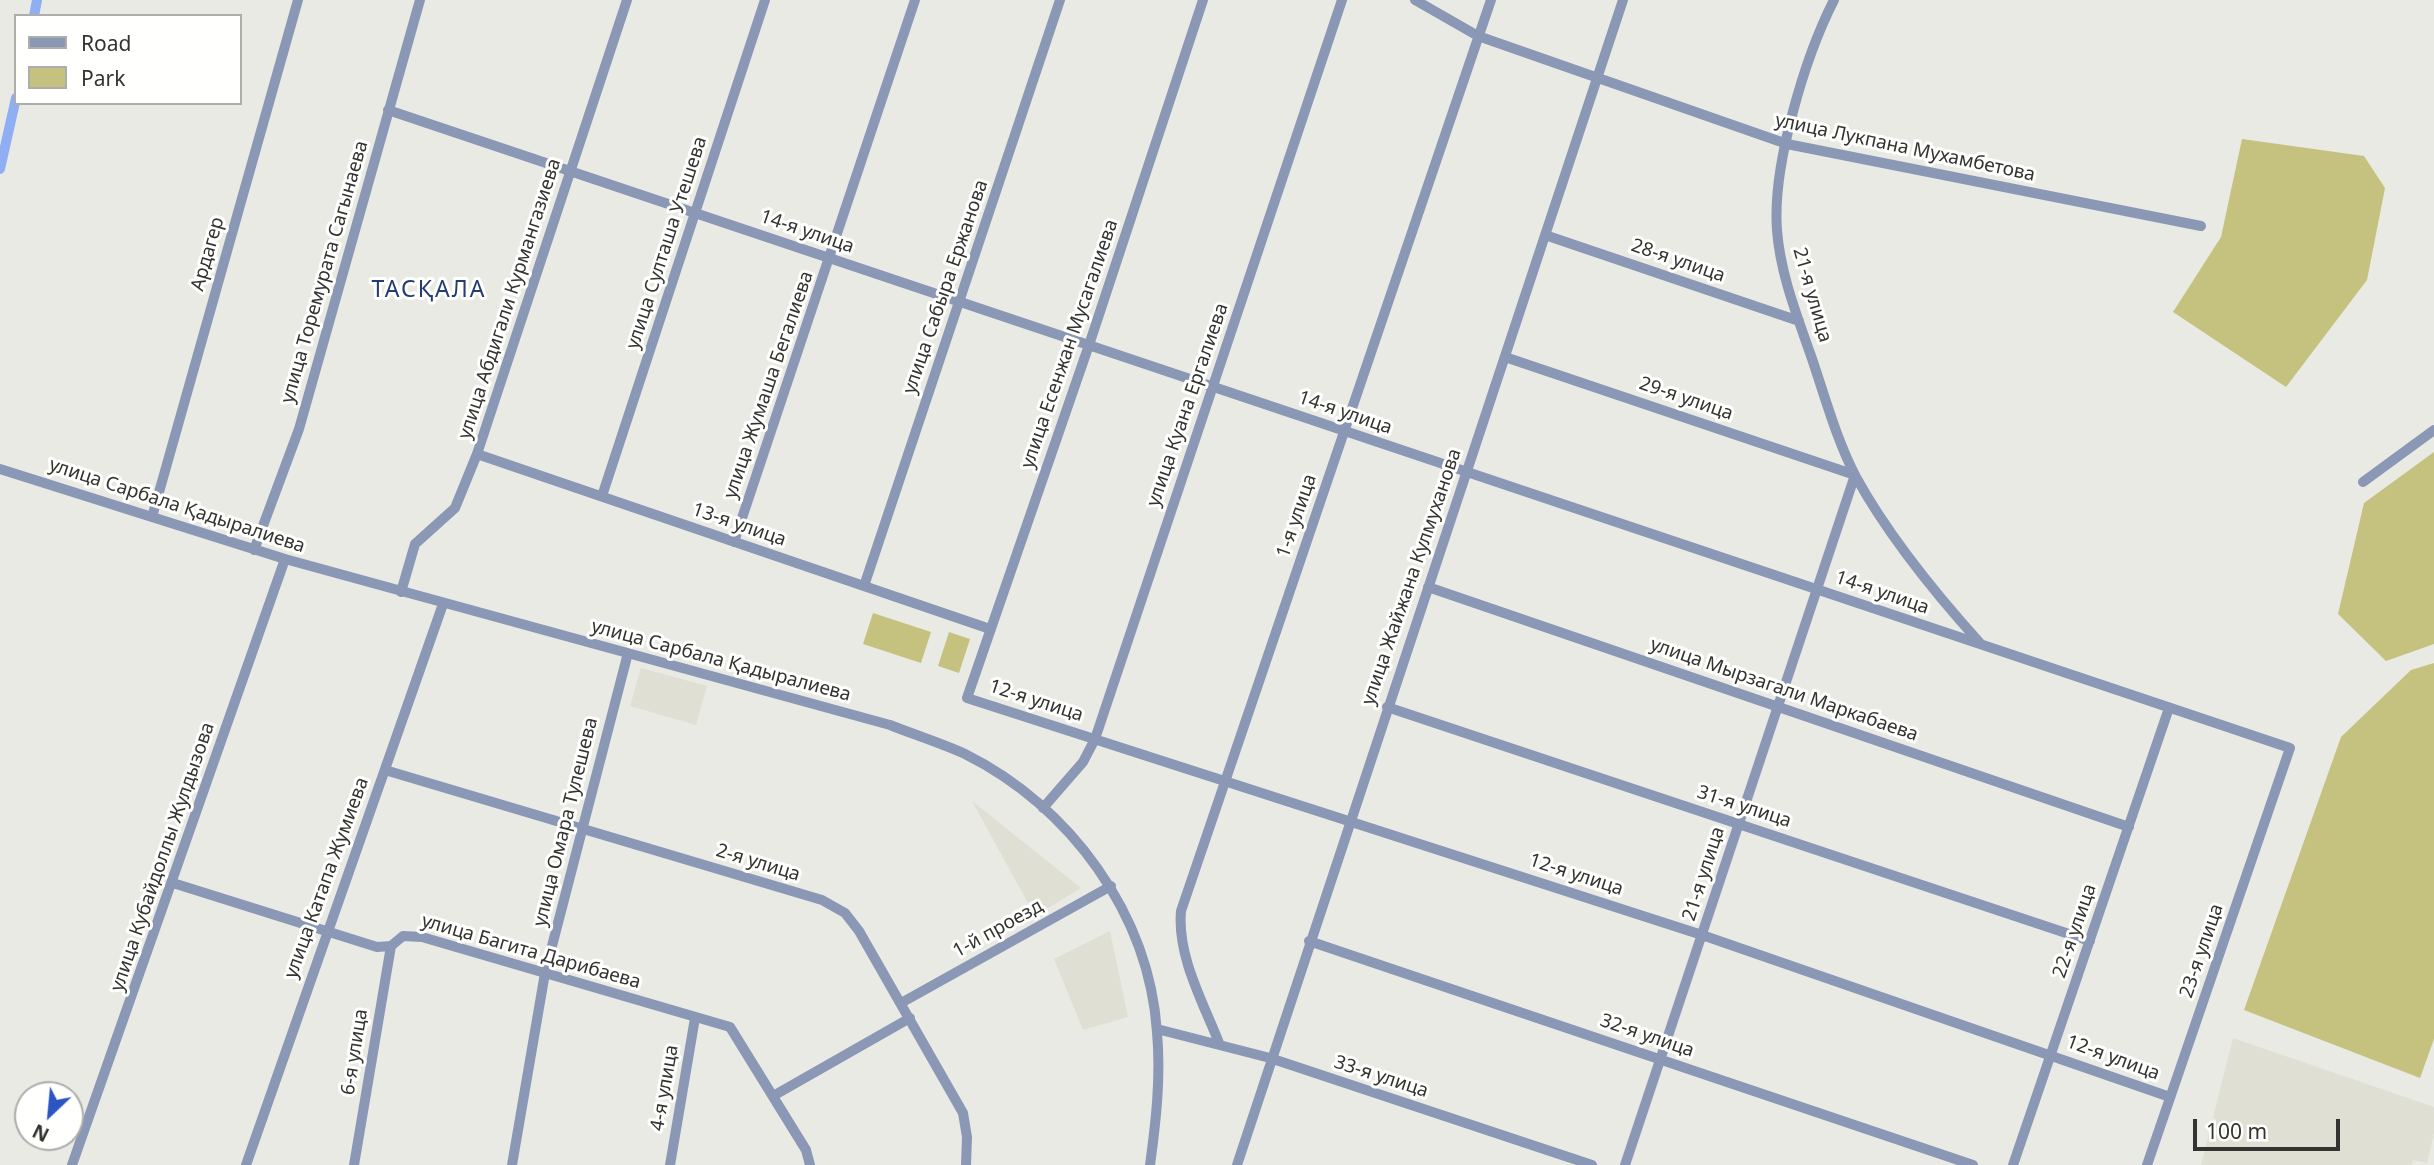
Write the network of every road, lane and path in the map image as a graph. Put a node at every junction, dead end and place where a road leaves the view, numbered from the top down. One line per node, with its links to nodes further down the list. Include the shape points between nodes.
1 (298, 0): 35 (street, Ардагер)
2 (421, 0): 15 (street, улица Торемурата Сагынаева)
3 (626, 0): 17 (street, улица Абдигали Курмангазиева)
4 (765, 0): 18 (street, улица Султаша Утешева)
5 (915, 0): 21 (street, улица Жумаша Бегалиева)
6 (1060, 0): 22 (street, улица Сабыра Ержанова)
7 (1203, 0): 24 (street, улица Есенжан Мусагалиева)
8 (1342, 0): 26 (street, улица Куана Ергалиева)
9 (1415, 0): 13 (street, улица Лукпана Мухамбетова)
10 (1491, 0): 13 (street, 1-я улица)
11 (1623, 0): 14 (street, улица Жайжана Кулмуханова)
12 (1834, 0): 16 (street, 21-я улица, via 1804,69)
13 (1478, 36): 14 (street, улица Лукпана Мухамбетова); 28 (street, 1-я улица)
14 (1599, 79): 16 (street, улица Лукпана Мухамбетова); 20 (street, улица Жайжана Кулмуханова)
15 (388, 110): 17 (street, 14-я улица); 37 (street, улица Торемурата Сагынаева, via 299,429)
16 (1787, 144): 19 (street, улица Лукпана Мухамбетова); 23 (street, 21-я улица, via 1778,185 1777,229)
17 (570, 171): 18 (street, 14-я улица); 29 (street, улица Абдигали Курмангазиева)
18 (695, 213): 21 (street, 14-я улица); 34 (street, улица Султаша Утешева)
19 (2201, 226)
20 (1545, 235): 23 (street, 28-я улица); 25 (street, улица Жайжана Кулмуханова)
21 (830, 258): 22 (street, 14-я улица); 36 (street, улица Жумаша Бегалиева)
22 (959, 302): 24 (street, 14-я улица); 39 (street, улица Сабыра Ержанова)
23 (1799, 321): 32 (street, 21-я улица)
24 (1089, 345): 26 (street, 14-я улица); 44 (street, улица Есенжан Мусагалиева)
25 (1505, 356): 31 (street, улица Жайжана Кулмуханова); 32 (street, 29-я улица)
26 (1213, 387): 28 (street, 14-я улица); 51 (street, улица Куана Ергалиева)
27 (2434, 430): 33 (street)
28 (1344, 431): 31 (street, 14-я улица); 54 (street, 1-я улица)
29 (477, 454): 34 (street, 13-я улица); 42 (street, улица Абдигали Курмангазиева, via 455,508 415,544)
30 (0, 469): 35 (street, улица Сарбала Қадыралиева)
31 (1466, 472): 40 (street, улица Жайжана Кулмуханова); 41 (street, 14-я улица)
32 (1855, 475): 41 (street, 21-я улица); 45 (street, 21-я улица, via 1910,559)
33 (2363, 482)
34 (601, 496): 36 (street, 13-я улица)
35 (152, 517): 37 (street, улица Сарбала Қадыралиева)
36 (734, 542): 39 (street, 13-я улица)
37 (254, 550): 38 (street, улица Сарбала Қадыралиева)
38 (285, 559): 42 (street, улица Сарбала Қадыралиева); 60 (street, улица Кубайдоллы Жулдызова)
39 (864, 586): 44 (street, 13-я улица)
40 (1428, 587): 48 (street, улица Жайжана Кулмуханова); 49 (street, улица Мырзагали Маркабаева)
41 (1818, 590): 45 (street, 14-я улица); 49 (street, 21-я улица)
42 (401, 592): 43 (street, улица Сарбала Қадыралиева)
43 (443, 604): 46 (street, улица Сарбала Қадыралиева); 53 (street, улица Катапа Жумиева)
44 (990, 629): 47 (street, улица Есенжан Мусагалиева)
45 (1982, 645): 50 (street, 14-я улица)
46 (628, 653): 55 (street, улица Сарбала Қадыралиева, via 890,725 964,754 1000,774); 59 (street, улица Омара Тулешева)
47 (967, 698): 51 (street, 12-я улица)
48 (1387, 707): 56 (street, улица Жайжана Кулмуханова); 57 (street, 31-я улица)
49 (1779, 707): 57 (street, 21-я улица); 58 (street, улица Мырзагали Маркабаева)
50 (2169, 708): 52 (street, 14-я улица); 58 (street, 22-я улица)
51 (1095, 739): 54 (street, 12-я улица); 55 (street, улица Куана Ергалиева, via 1083,762)
52 (2290, 748): 77 (street, 23-я улица)
53 (385, 770): 59 (street, 2-я улица); 62 (street, улица Катапа Жумиева)
54 (1225, 779): 56 (street, 12-я улица); 72 (street, 1-я улица, via 1181,911 1179,931)
55 (1043, 808): 61 (street, улица Сарбала Қадыралиева, via 1079,843)
56 (1350, 819): 63 (street, 12-я улица); 64 (street, улица Жайжана Кулмуханова)
57 (1740, 824): 63 (street, 21-я улица); 65 (street, 31-я улица)
58 (2129, 827): 65 (street, 22-я улица)
59 (581, 828): 67 (street, улица Омара Тулешева); 68 (street, 2-я улица, via 822,900 852,922)
60 (173, 883): 62 (street, улица Багита Дарибаева); 78 (street, улица Кубайдоллы Жулдызова)
61 (1111, 886): 68 (street, 1-й проезд); 71 (street, улица Сарбала Қадыралиева, via 1141,953)
62 (326, 933): 66 (street, улица Багита Дарибаева, via 377,947); 79 (street, улица Катапа Жумиева)
63 (1702, 935): 73 (street, 12-я улица); 75 (street, 21-я улица)
64 (1309, 941): 74 (street, улица Жайжана Кулмуханова); 75 (street, 32-я улица)
65 (2090, 941): 73 (street, 22-я улица)
66 (391, 946): 67 (street, улица Багита Дарибаева, via 403,936 422,937); 80 (street, 6-я улица)
67 (545, 973): 69 (street, улица Багита Дарибаева); 81 (street, улица Омара Тулешева)
68 (901, 1003): 70 (street, 2-я улица)
69 (695, 1018): 76 (street, улица Багита Дарибаева, via 730,1027); 82 (street, 4-я улица)
70 (910, 1018): 76 (street); 84 (street, 2-я улица, via 963,1113)
71 (1157, 1029): 72 (street, 33-я улица); 85 (street, улица Сарбала Қадыралиева, via 1159,1084)
72 (1219, 1043): 74 (street, 33-я улица)
73 (2051, 1054): 77 (street, 12-я улица); 90 (street, 22-я улица)
74 (1270, 1058): 86 (street, улица Жайжана Кулмуханова); 87 (street, 33-я улица)
75 (1661, 1059): 88 (street, 21-я улица); 89 (street, 32-я улица)
76 (773, 1096): 83 (street, улица Багита Дарибаева, via 806,1150)
77 (2170, 1097): 91 (street, 23-я улица)
78 (72, 1165)
79 (246, 1165)
80 (354, 1165)
81 (512, 1165)
82 (670, 1165)
83 (810, 1165)
84 (966, 1165)
85 (1150, 1165)
86 (1237, 1165)
87 (1592, 1165)
88 (1625, 1165)
89 (1973, 1165)
90 (2013, 1165)
91 (2147, 1165)

